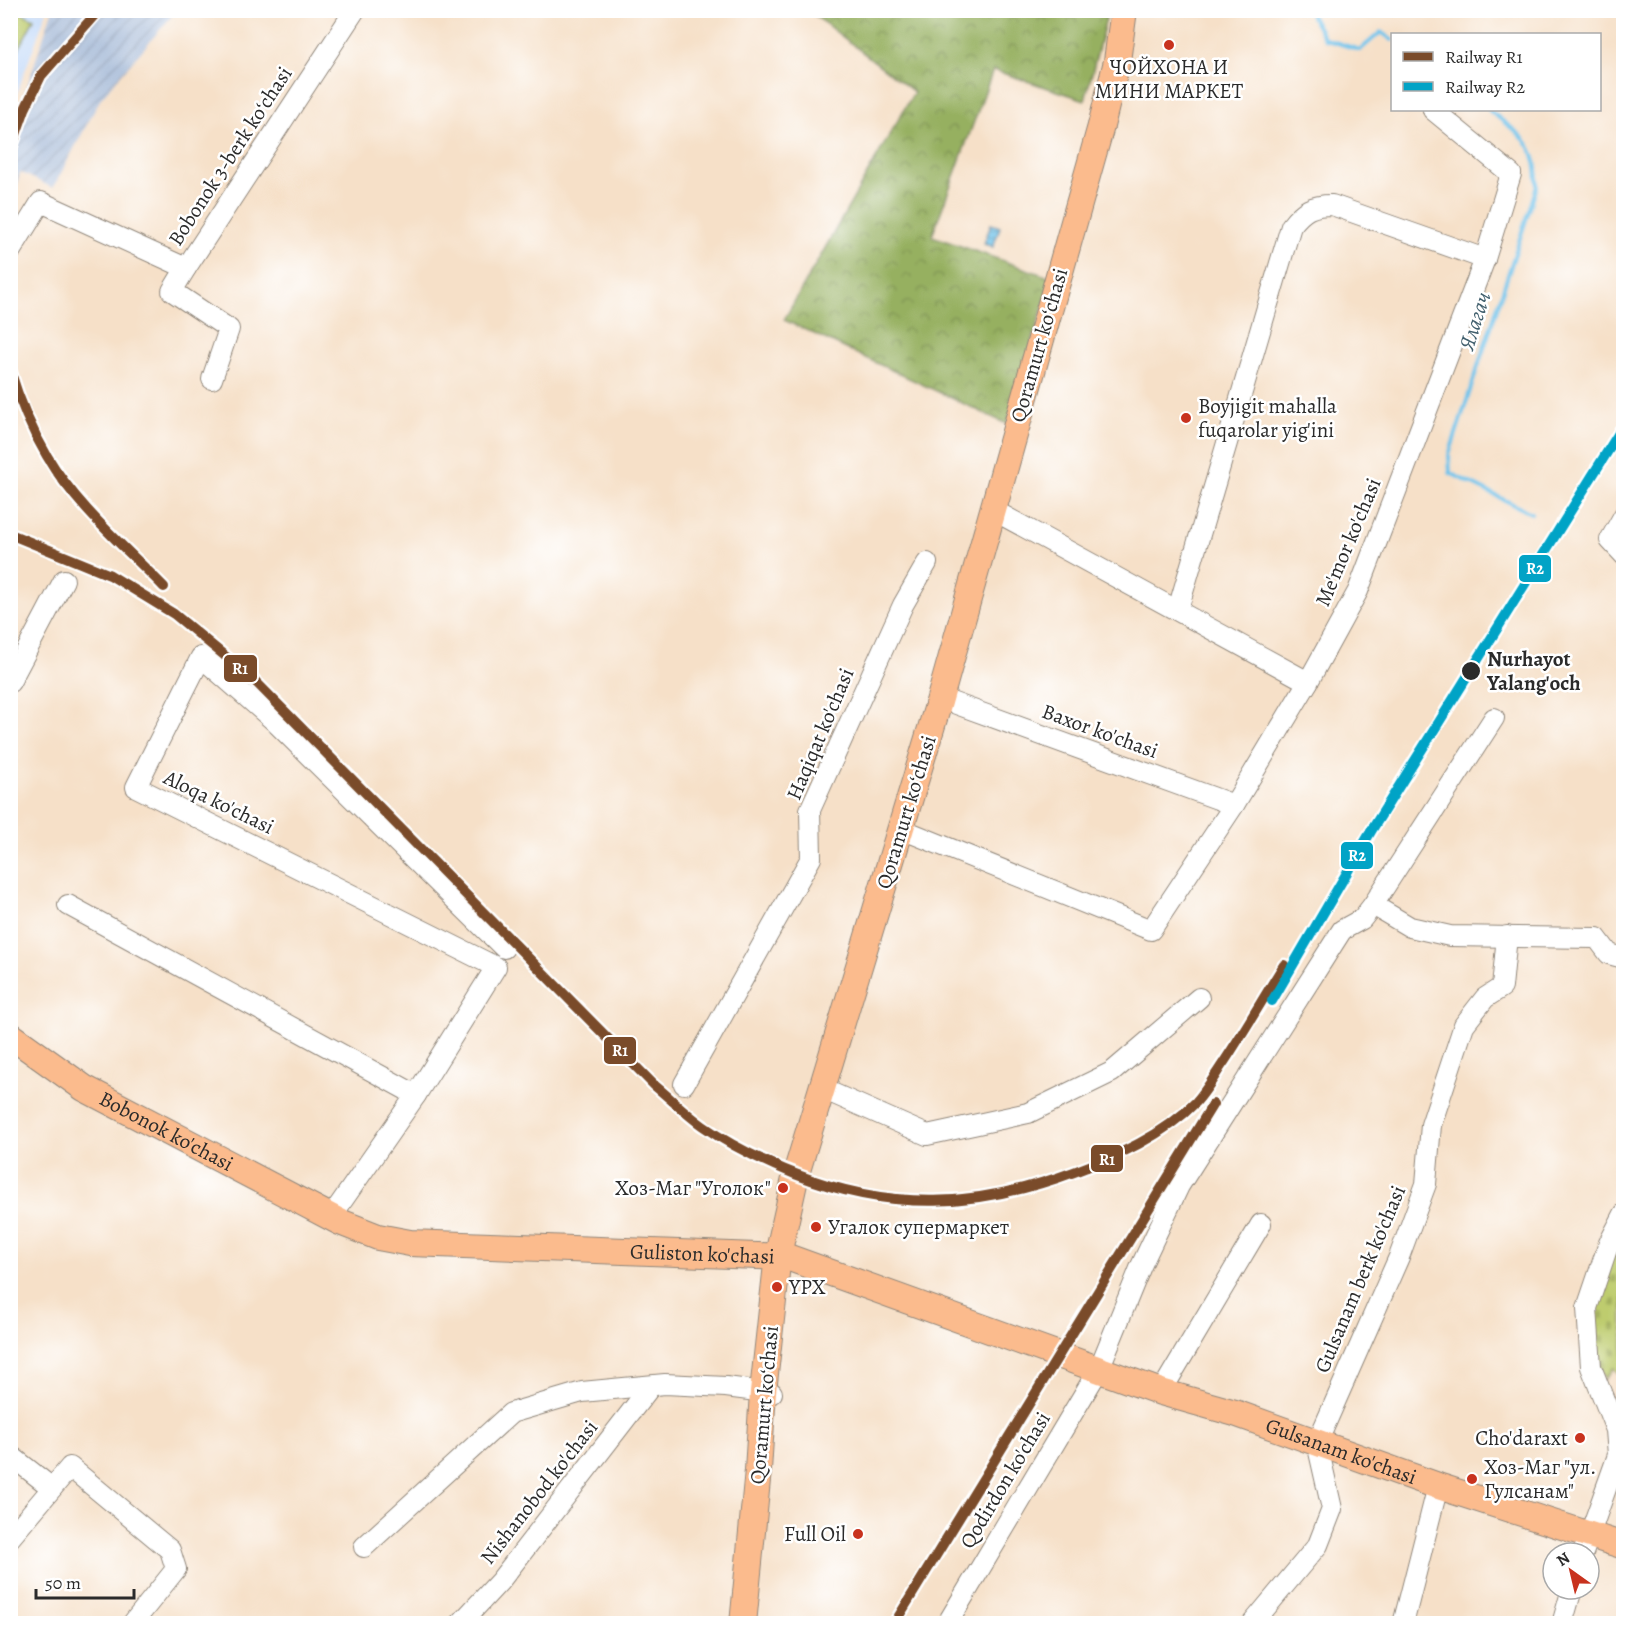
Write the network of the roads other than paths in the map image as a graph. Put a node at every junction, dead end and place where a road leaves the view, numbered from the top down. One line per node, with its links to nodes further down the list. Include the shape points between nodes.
1 (355, 10): 7 (street, Bobonok 3-berk koʻchasi)
2 (1124, 10): 9 (main road, Qoramurt koʻchasi, via 1117,61 1101,126)
3 (1132, 10): 9 (main road, Qoramurt koʻchasi, via 1111,116)
4 (1434, 111): 6 (street, Me'mor ko'chasi, via 1511,174)
5 (10, 252): 7 (street, Bobonok 3-berk koʻchasi, via 41,202)
6 (1485, 259): 14 (street, via 1332,205 1317,205 1301,212 1291,226); 16 (street, Me'mor ko'chasi, via 1358,591)
7 (186, 268): 8 (street, via 172,291 229,329)
8 (212, 379)
9 (996, 511): 14 (street); 17 (main road, Qoramurt koʻchasi); 34 (main road, Qoramurt koʻchasi, via 796,1174)
10 (1623, 515): 11 (street, via 1610,540)
11 (1623, 555)
12 (927, 563): 28 (street, Haqiqat ko'chasi, via 903,605 810,810 811,858)
13 (64, 580): 15 (street)
14 (1178, 609): 16 (street)
15 (10, 682)
16 (1308, 682): 19 (street, Me'mor ko'chasi)
17 (951, 702): 19 (street, Baxor ko'chasi); 20 (main road, Qoramurt koʻchasi)
18 (1494, 718): 22 (street, Qodirdon ko'chasi)
19 (1234, 805): 20 (street, Me'mor ko'chasi, via 1151,930)
20 (909, 832): 29 (main road, Qoramurt koʻchasi)
21 (68, 904): 30 (street)
22 (1373, 905): 23 (street, via 1399,922 1430,932 1472,938); 36 (street, Qodirdon ko'chasi, via 1362,919 1342,930 1179,1186)
23 (1508, 936): 25 (street, via 1597,938 1609,954); 40 (street, Gulsanam berk ko'chasi, via 1502,987 1485,998 1464,1025 1431,1125 1426,1184 1399,1257)
24 (504, 948): 30 (street, Aloqa ko'chasi, via 273,720 201,657 136,787 496,967)
25 (1623, 958)
26 (1199, 998): 29 (street, via 1112,1072 1028,1113 927,1134)
27 (10, 1035): 32 (main road, Bobonok ko'chasi, via 84,1088)
28 (684, 1084)
29 (832, 1093): 34 (main road, Qoramurt koʻchasi)
30 (416, 1095): 32 (street)
31 (1623, 1214): 46 (street, via 1587,1308 1591,1367 1616,1430 1618,1455)
32 (331, 1217): 34 (main road, Guliston ko'chasi, via 368,1233 410,1243)
33 (1261, 1224): 39 (street)
34 (782, 1256): 35 (main road, Guliston ko'chasi); 38 (main road, Qoramurt koʻchasi)
35 (1060, 1353): 36 (main road, Gulsanam ko'chasi)
36 (1099, 1370): 39 (main road, Gulsanam ko'chasi); 55 (street, Qodirdon ko'chasi)
37 (651, 1386): 38 (street); 49 (street, via 582,1392 511,1413); 52 (street, Nishanobod ko'chasi, via 500,1581)
38 (767, 1392): 53 (main road, Qoramurt koʻchasi); 54 (main road, Qoramurt koʻchasi)
39 (1161, 1392): 40 (main road, Gulsanam ko'chasi, via 1235,1413)
40 (1317, 1443): 42 (main road, Gulsanam ko'chasi); 56 (street, via 1332,1509 1318,1545)
41 (10, 1455): 43 (street)
42 (1438, 1486): 45 (main road, Gulsanam ko'chasi); 57 (street)
43 (52, 1488): 44 (street); 51 (street, via 70,1467 170,1550 176,1569)
44 (10, 1538)
45 (1581, 1541)
46 (1587, 1541)
47 (1601, 1544): 48 (main road, Gulsanam ko'chasi)
48 (1623, 1546)
49 (364, 1547)
50 (1568, 1601): 58 (street)
51 (132, 1623)
52 (460, 1623)
53 (743, 1623)
54 (751, 1623)
55 (947, 1623)
56 (1252, 1623)
57 (1403, 1623)
58 (1562, 1623)

